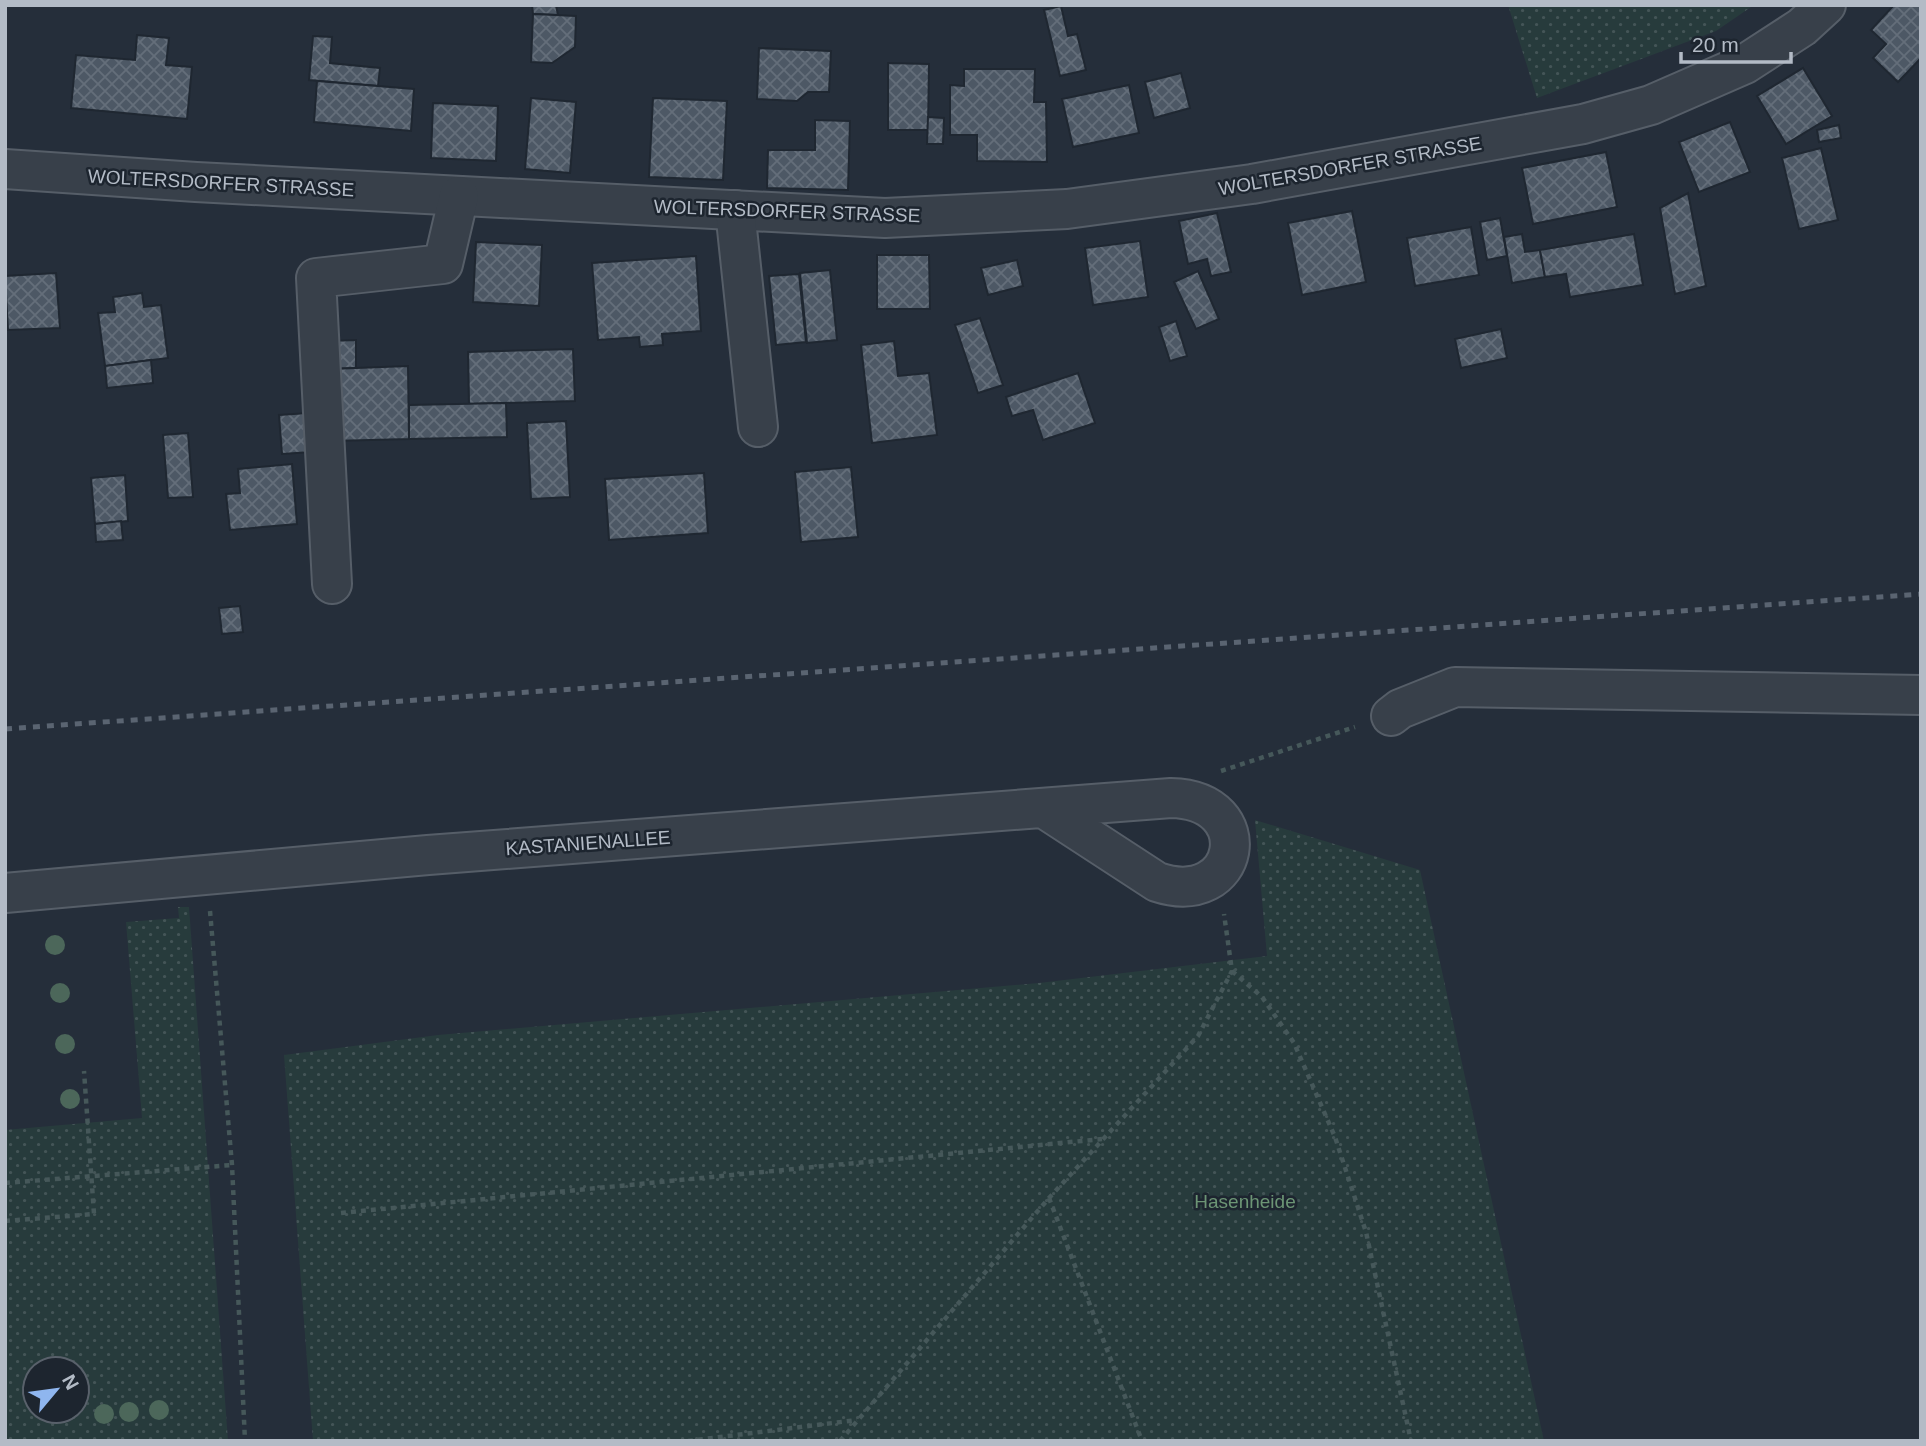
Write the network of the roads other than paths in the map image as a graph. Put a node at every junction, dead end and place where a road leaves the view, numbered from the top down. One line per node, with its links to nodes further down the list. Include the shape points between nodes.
1 (1826, 5): 4 (street, WOLTERSDORFER STRASSE, via 1745,64 1651,105 1570,127 1252,184 1067,209 886,218)
2 (5, 169): 3 (street, WOLTERSDORFER STRASSE)
3 (459, 196): 4 (street, WOLTERSDORFER STRASSE); 6 (street, via 443,264 316,278)
4 (735, 210): 5 (street)
5 (758, 427)
6 (332, 584)
7 (1921, 695): 8 (street, via 1455,687)
8 (1391, 716)
9 (1045, 809): 9 (street, KASTANIENALLEE, via 1194,799 1214,810 1226,826 1231,845 1226,864 1212,878 1194,888 1177,888 1157,882); 10 (street, KASTANIENALLEE)
10 (5, 892)

